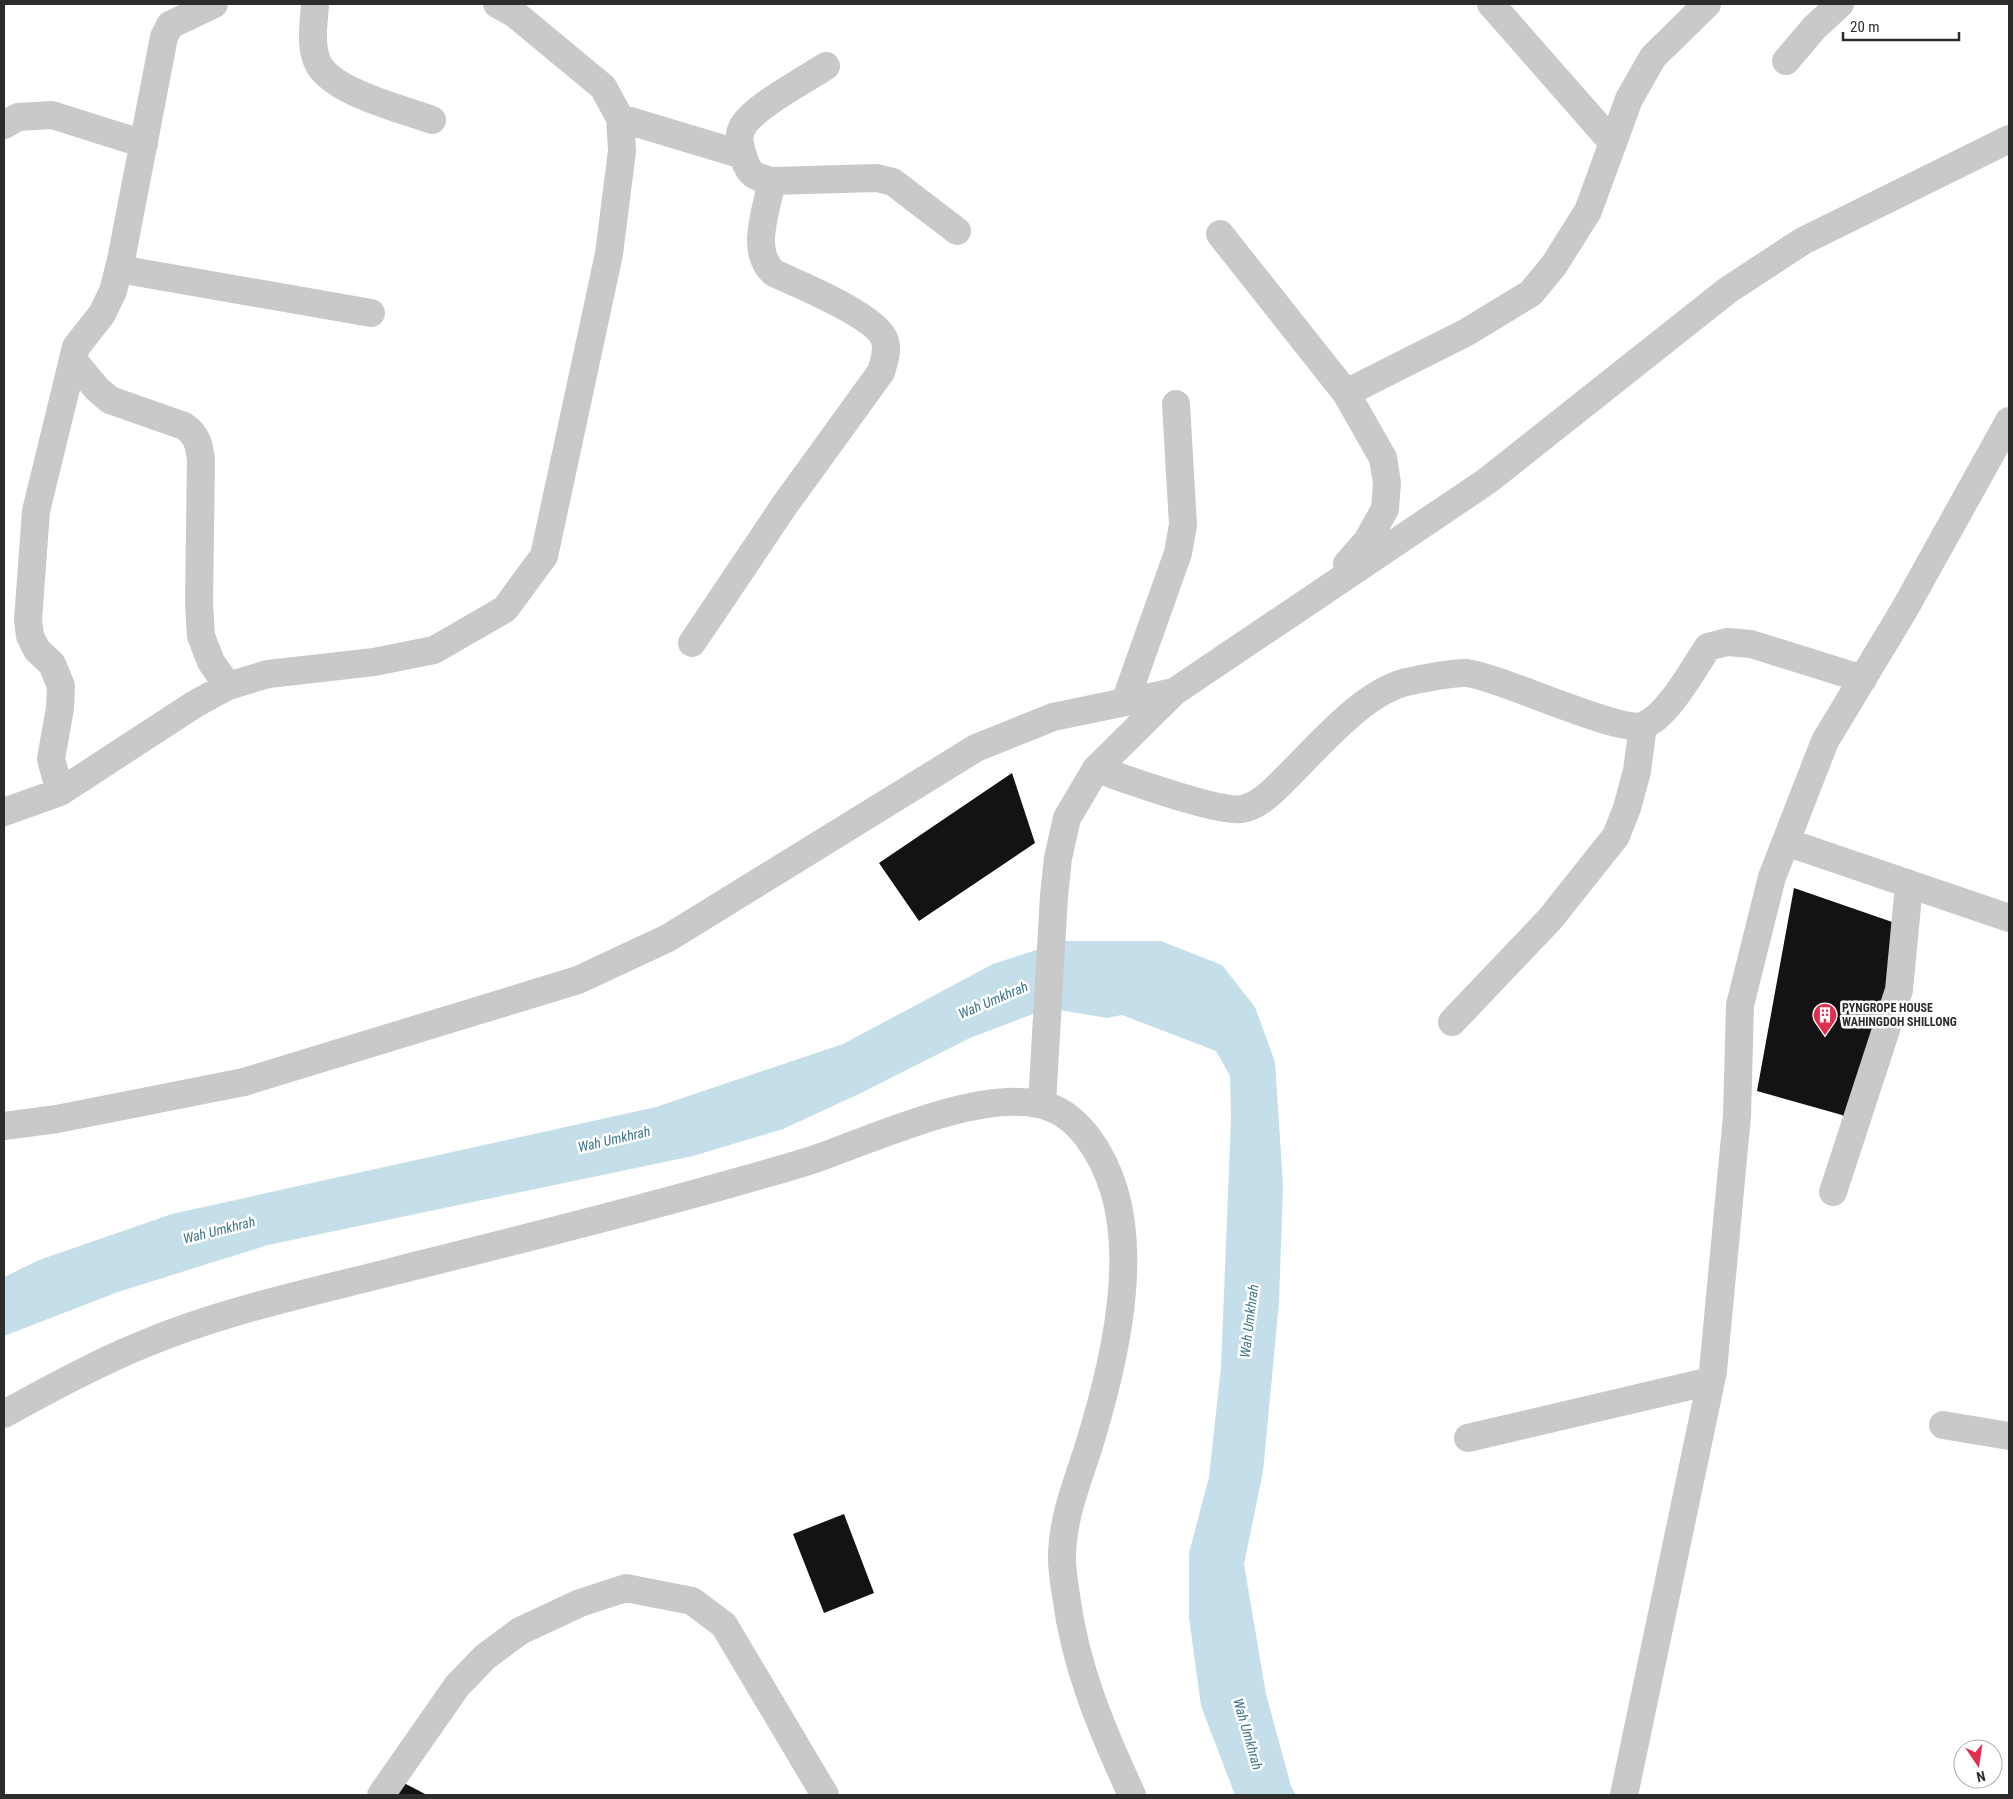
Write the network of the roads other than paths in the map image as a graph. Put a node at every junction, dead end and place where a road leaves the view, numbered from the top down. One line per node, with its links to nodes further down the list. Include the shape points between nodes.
1 (214, 4): 14 (street, via 170,25 164,37)
2 (315, 4): 10 (street, via 317,62 331,79 351,90)
3 (497, 4): 9 (street, via 515,14 603,87)
4 (1491, 4): 13 (street)
5 (1707, 4): 13 (street, via 1653,57 1629,99)
6 (1840, 4): 7 (street)
7 (1786, 61)
8 (826, 66): 15 (street, via 755,113 742,127 739,142)
9 (620, 118): 15 (street); 28 (street, via 622,151 609,254 544,556 505,610 434,650 374,662 268,674)
10 (432, 120)
11 (4, 125): 14 (street, via 18,117 52,115)
12 (2009, 139): 25 (street, via 1803,241 1728,290 1487,480)
13 (1613, 143): 22 (street, via 1588,211 1531,293 1467,332)
14 (144, 144): 19 (street)
15 (743, 155): 16 (street, via 748,170)
16 (772, 181): 17 (street, via 877,178 893,182); 26 (street, via 761,241 766,266 869,322 885,339 886,354 882,372 784,506)
17 (957, 231)
18 (1220, 234): 22 (street)
19 (119, 269): 20 (street); 21 (street, via 114,290 102,314 76,347)
20 (371, 314)
21 (73, 360): 28 (street, via 110,400 184,426 198,440 201,459 201,636 211,662); 33 (street, via 36,511 28,620 30,636 52,664 61,686 51,758)
22 (1346, 393): 25 (street, via 1383,458 1387,483 1385,509 1367,541)
23 (1176, 404): 30 (street, via 1184,525 1178,553)
24 (2009, 421): 27 (street)
25 (1320, 593): 29 (street)
26 (692, 643)
27 (1862, 679): 31 (street, via 1751,644 1727,642 1708,647 1662,713); 35 (street, via 1825,741)
28 (228, 686): 33 (street)
29 (1174, 692): 30 (street); 32 (street)
30 (1125, 702): 40 (street, via 1053,717 976,748 668,938 578,980 244,1082 57,1119)
31 (1643, 726): 32 (street, via 1621,725 1466,673 1409,681 1379,692 1267,797 1242,809 1216,807); 38 (street, via 1637,771 1616,836 1550,919)
32 (1096, 769): 39 (street, via 1067,818 1058,858)
33 (60, 792): 34 (street)
34 (4, 812)
35 (1786, 842): 36 (street); 42 (street, via 1772,878 1740,1005 1737,1116)
36 (1909, 885): 37 (street); 41 (street, via 1899,990)
37 (2009, 918)
38 (1452, 1022)
39 (1042, 1104): 43 (street, via 1002,1102 933,1116 810,1161 660,1204 203,1322 94,1366); 49 (street, via 1072,1120 1093,1143 1114,1188 1124,1232 1124,1278 1107,1384 1066,1513 1061,1560 1080,1671)
40 (4, 1126)
41 (1833, 1192)
42 (1711, 1382): 46 (street); 50 (street)
43 (4, 1414)
44 (1943, 1425): 45 (street)
45 (2009, 1436)
46 (1468, 1438)
47 (381, 1795): 48 (street, via 457,1686 485,1656 520,1631 580,1603 626,1588 692,1601 724,1625)
48 (825, 1795)
49 (1132, 1795)
50 (1624, 1795)

